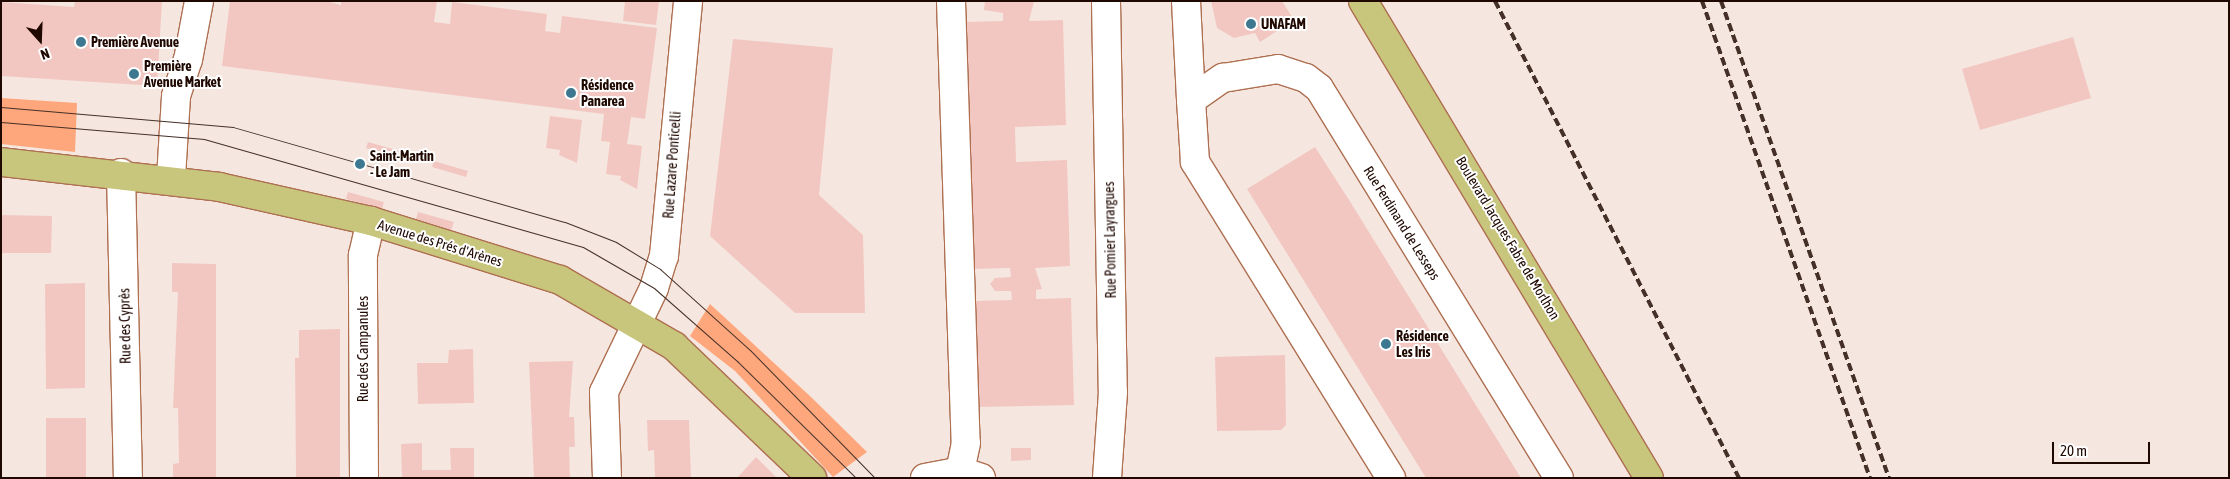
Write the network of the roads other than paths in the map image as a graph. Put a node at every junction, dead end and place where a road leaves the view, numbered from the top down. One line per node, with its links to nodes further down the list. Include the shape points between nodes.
1 (199, 1): 10 (street, via 188,60 176,96)
2 (688, 1): 12 (street, Rue Lazare Ponticelli, via 674,123 664,256)
3 (951, 1): 13 (street, via 966,443)
4 (1106, 1): 19 (street, Rue Pomier Layrargues, via 1113,392)
5 (1186, 1): 7 (street)
6 (1363, 3): 22 (main road, Boulevard Jacques Fabre de Morlhon)
7 (1191, 100): 20 (street, via 1195,162); 21 (street, Rue Ferdinand de Lesseps, via 1223,78 1250,70 1278,69 1306,78 1319,88)
8 (1, 162): 9 (main road, Avenue des Prés d'Arènes)
9 (121, 173): 10 (main road, Avenue des Prés d'Arènes); 14 (street, Rue des Cyprès)
10 (171, 178): 11 (main road, Avenue des Prés d'Arènes)
11 (370, 221): 12 (main road, Avenue des Prés d'Arènes, via 560,280); 15 (street, Rue des Campanules, via 363,255)
12 (637, 324): 16 (street, Rue Lazare Ponticelli, via 604,392); 17 (main road, Avenue des Prés d'Arènes, via 674,346)
13 (971, 474): 18 (street)
14 (128, 478)
15 (364, 478)
16 (607, 478)
17 (812, 478)
18 (925, 478)
19 (1107, 478)
20 (1390, 478)
21 (1559, 478)
22 (1648, 478)

